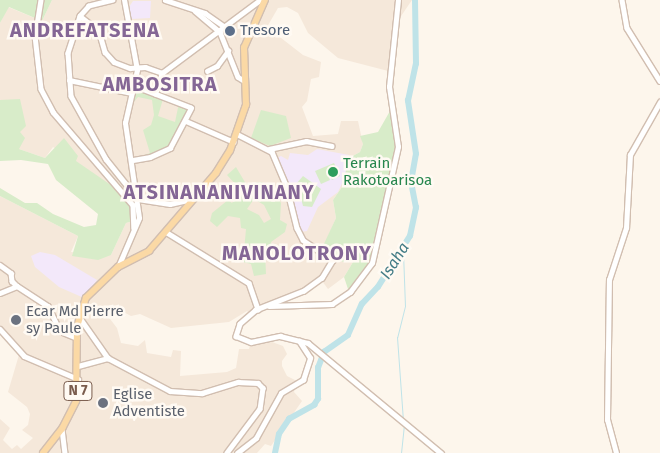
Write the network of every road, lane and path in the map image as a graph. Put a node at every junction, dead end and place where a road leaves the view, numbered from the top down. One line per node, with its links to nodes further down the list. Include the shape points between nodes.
1 (41, 0): 33 (street, via 35,36 40,89 53,112 133,205)
2 (113, 0): 9 (street)
3 (124, 0): 15 (street)
4 (166, 0): 10 (street)
5 (260, 0): 12 (street)
6 (265, 0): 19 (main road, N 7, via 246,38)
7 (398, 0): 39 (street, via 389,87 398,147 369,269 350,292 332,304)
8 (622, 0): 20 (street, via 627,28)
9 (94, 2): 11 (street)
10 (195, 12): 12 (street, via 205,13); 13 (street)
11 (80, 16): 15 (street, via 99,31 107,56); 18 (street, via 68,53)
12 (225, 27): 13 (street)
13 (220, 32): 14 (street); 17 (street)
14 (228, 51): 16 (street, via 217,66); 19 (street, via 238,77)
15 (137, 70): 17 (street, via 145,67); 21 (street)
16 (207, 71)
17 (162, 73): 23 (street)
18 (68, 80): 22 (street); 31 (street, via 78,112 101,151)
19 (243, 80): 26 (main road, N 7, via 246,104)
20 (660, 81)
21 (134, 86): 22 (street); 23 (street)
22 (132, 93): 30 (street, via 125,123)
23 (155, 94): 25 (street, via 190,105)
24 (660, 102): 53 (street, via 630,155 626,228 608,280 607,420)
25 (186, 121): 27 (street); 30 (street, via 170,148)
26 (237, 134): 27 (main road, N 7); 29 (street)
27 (234, 142): 32 (main road, N 7, via 216,173)
28 (332, 146): 29 (street, via 306,142)
29 (269, 148): 39 (street, via 287,188 303,240 333,260 322,278 304,291)
30 (133, 160): 31 (street)
31 (138, 199): 32 (street, via 170,204); 33 (street)
32 (192, 199): 34 (main road, N 7)
33 (135, 228): 36 (street)
34 (166, 232): 36 (main road, N 7, via 144,256); 39 (street, via 249,283)
35 (0, 265): 37 (street, via 11,273)
36 (118, 267): 40 (main road, N 7, via 86,298)
37 (17, 286): 38 (street); 42 (street, via 48,306 60,331)
38 (0, 293)
39 (259, 308): 43 (street, via 237,328 239,340 250,342 280,336)
40 (80, 318): 42 (main road, N 7); 44 (street)
41 (0, 329): 46 (street, via 24,356)
42 (77, 338): 45 (main road, N 7)
43 (296, 339): 51 (street, via 310,358 304,380 281,393 256,438); 52 (street, via 319,352)
44 (108, 358): 45 (street); 50 (street, via 148,382 175,392 202,393 238,382 258,383 262,388 260,409)
45 (78, 366): 46 (main road, N 7)
46 (78, 379): 47 (main road, N 7, via 76,401)
47 (62, 428): 48 (main road, N 7); 49 (street)
48 (43, 453)
49 (64, 453)
50 (227, 453)
51 (237, 453)
52 (441, 453)
53 (616, 453)

